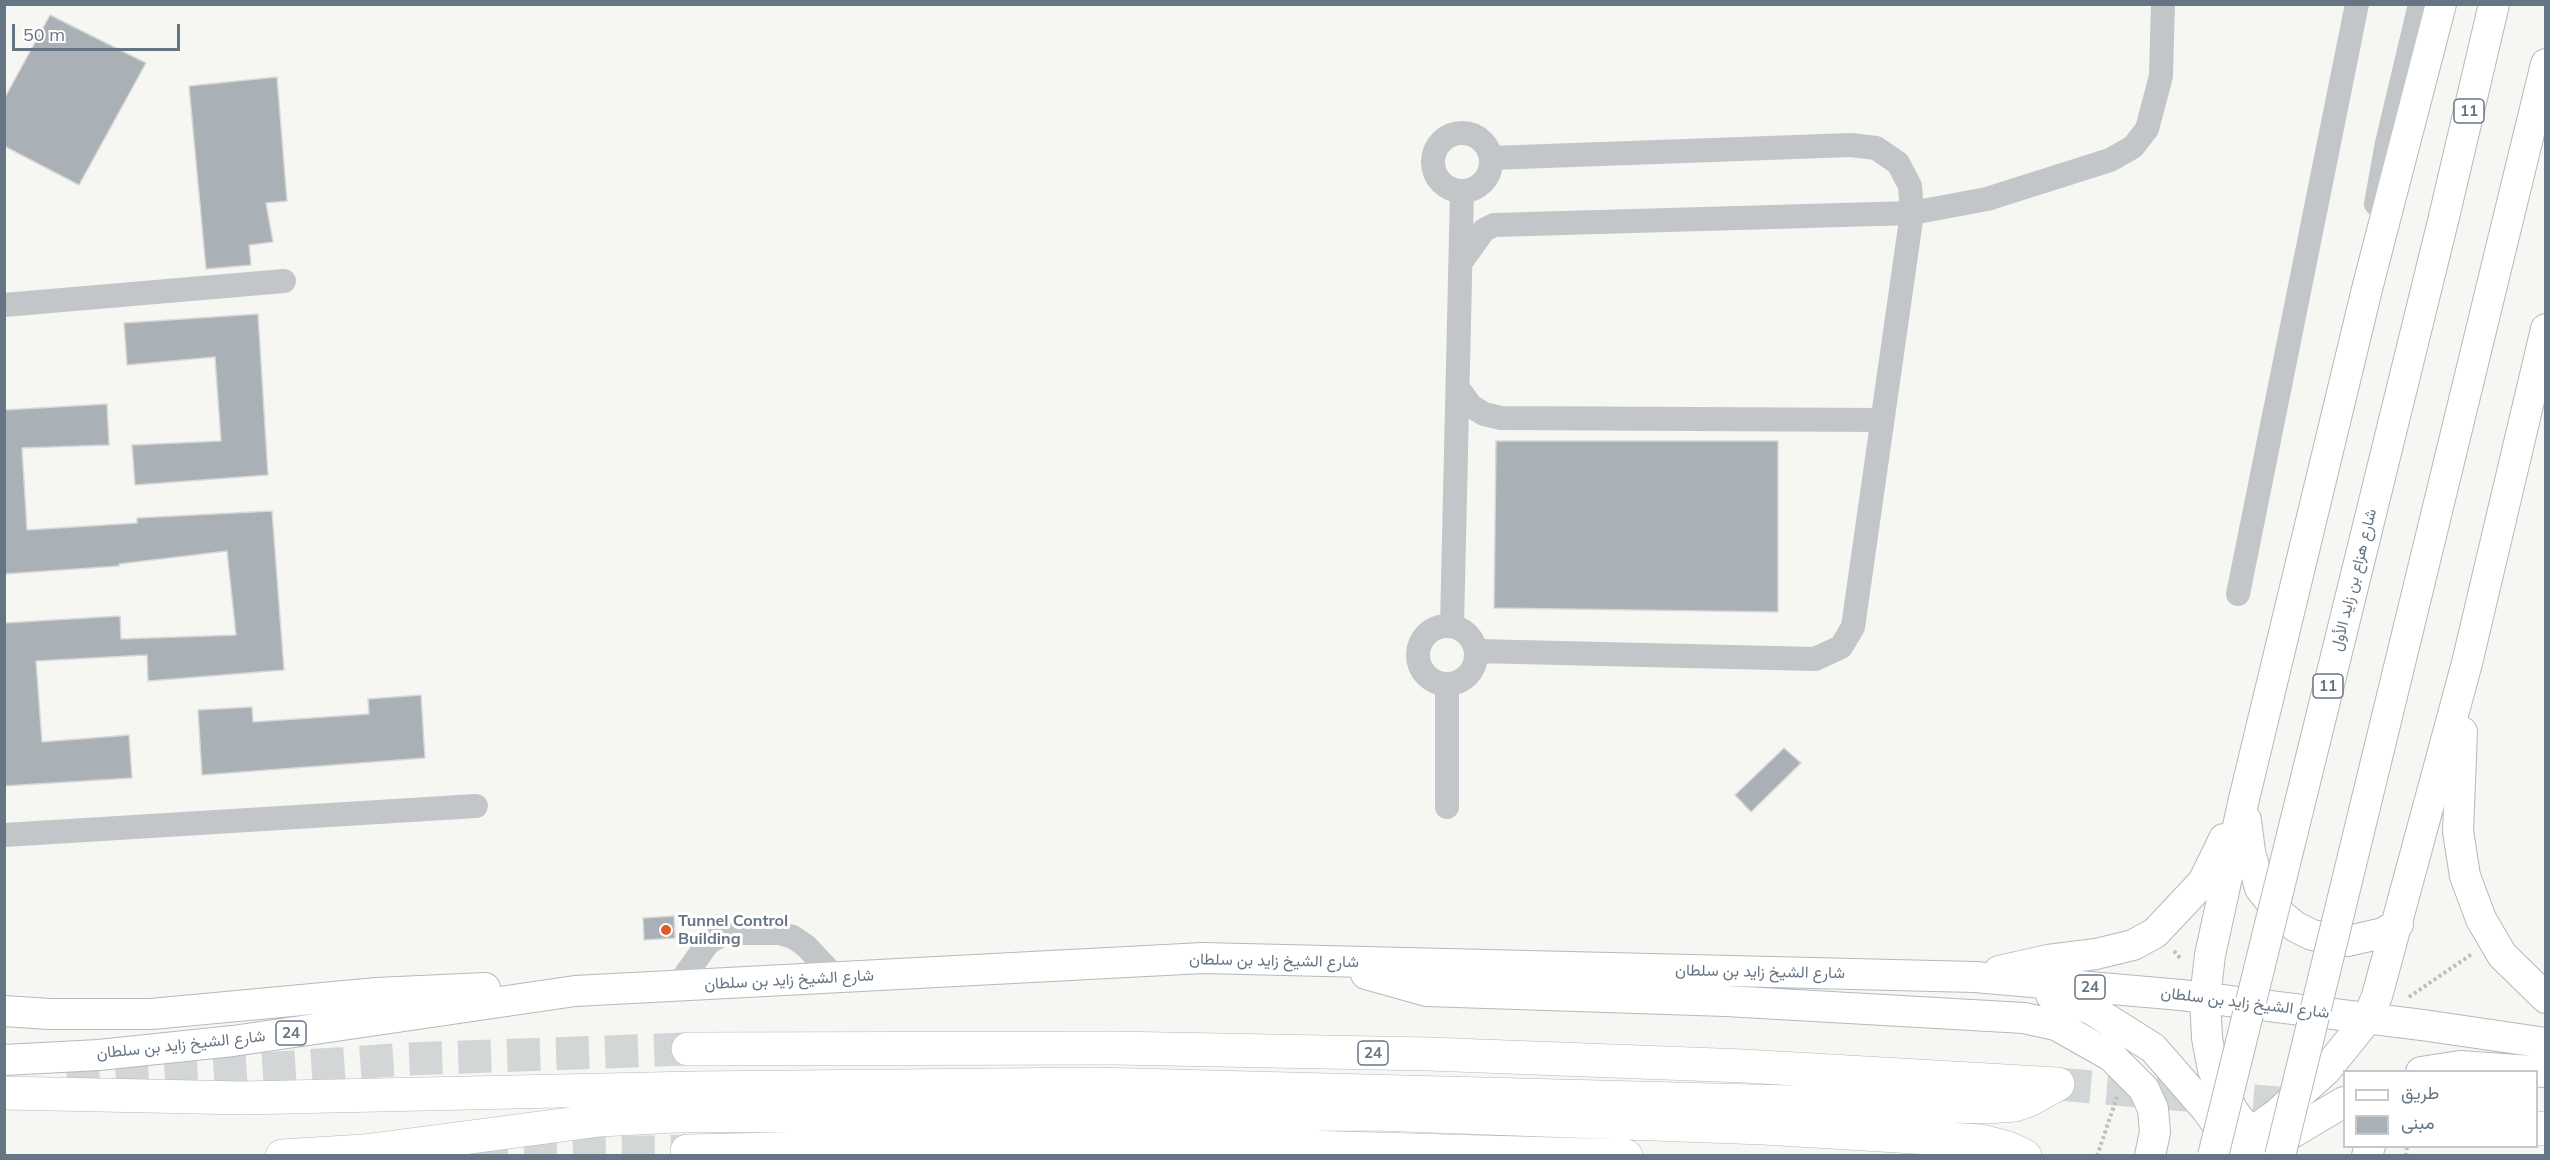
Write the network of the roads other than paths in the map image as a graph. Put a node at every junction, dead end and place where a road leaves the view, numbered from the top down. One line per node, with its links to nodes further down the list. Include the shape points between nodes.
1 (2163, 4): 9 (street, via 2159,86 2147,129 2133,147 2110,160 1987,199)
2 (2357, 4): 17 (street)
3 (2420, 4): 12 (street, via 2387,143)
4 (2441, 4): 12 (main road)
5 (2494, 4): 42 (main road, شارع هزاع بن زايد الأول / 11, bridge, via 2444,217)
6 (2546, 64): 42 (main road, bridge, via 2503,240)
7 (1491, 158): 8 (street, via 1481,184); 8 (street, via 1476,135 1458,133 1441,141 1433,158 1437,177 1452,189); 9 (street, via 1851,145 1876,148 1898,163 1910,186)
8 (1462, 191): 10 (street)
9 (1912, 213): 10 (street, via 1494,225 1484,230); 16 (street)
10 (1461, 262): 15 (street)
11 (284, 280): 13 (street)
12 (2368, 285): 22 (main road)
13 (4, 304)
14 (2546, 329): 20 (main road)
15 (1458, 388): 16 (street, via 1471,406 1501,418); 18 (street)
16 (1882, 420): 19 (street, via 1853,627 1841,647 1828,655 1815,659)
17 (2238, 594)
18 (1452, 626): 19 (street, via 1468,635); 21 (street, via 1433,629 1418,651 1422,671 1437,683)
19 (1476, 651): 21 (street, via 1466,678)
20 (2467, 663): 26 (main road); 33 (main road, via 2458,808 2464,876 2481,919 2502,955)
21 (1447, 685): 24 (street)
22 (2244, 799): 26 (main road, via 2254,871 2260,888 2282,916 2312,935 2348,941 2366,939); 29 (main road, via 2203,882 2156,933 2133,945 2096,954 2048,960); 32 (main road, via 2214,933)
23 (476, 806): 25 (street)
24 (1447, 807)
25 (4, 835)
26 (2398, 924): 35 (main road)
27 (1323, 962): 28 (main road, شارع الشيخ زايد بن سلطان / 24, via 1203,958); 29 (main road, شارع الشيخ زايد بن سلطان / 24); 46 (main road, via 1427,991 1726,1001 2024,1018 2056,1025 2111,1056 2144,1089 2156,1132)
28 (835, 977): 30 (main road, شارع الشيخ زايد بن سلطان / 24); 30 (street, via 793,937 779,933 734,933 708,944)
29 (1975, 977): 32 (main road, شارع الشيخ زايد بن سلطان / 24); 42 (main road, via 2053,995 2091,1009 2122,1027 2153,1048)
30 (678, 985): 31 (main road, شارع الشيخ زايد بن سلطان / 24)
31 (575, 990): 34 (main road, via 427,989 152,1014); 38 (main road, شارع الشيخ زايد بن سلطان / 24, via 233,1041)
32 (2205, 998): 35 (main road, شارع الشيخ زايد بن سلطان / 24); 42 (main road, via 2213,1070 2233,1111)
33 (2546, 998)
34 (4, 1011)
35 (2368, 1018): 36 (main road, شارع الشيخ زايد بن سلطان / 24); 42 (main road, via 2348,1045 2277,1114)
36 (2546, 1043)
37 (688, 1049): 39 (highway, 24, via 1102,1048 1417,1054 1744,1066 2058,1084 2022,1102 1986,1107 1095,1084 243,1098)
38 (4, 1060)
39 (4, 1093)
40 (2343, 1102): 42 (main road)
41 (687, 1151): 44 (highway, via 1234,1145)
42 (2246, 1151)
43 (282, 1155): 45 (highway, via 364,1151 600,1120 676,1116 1366,1113 1946,1139 1995,1144)
44 (1626, 1155)
45 (2025, 1155)
46 (2150, 1155)

